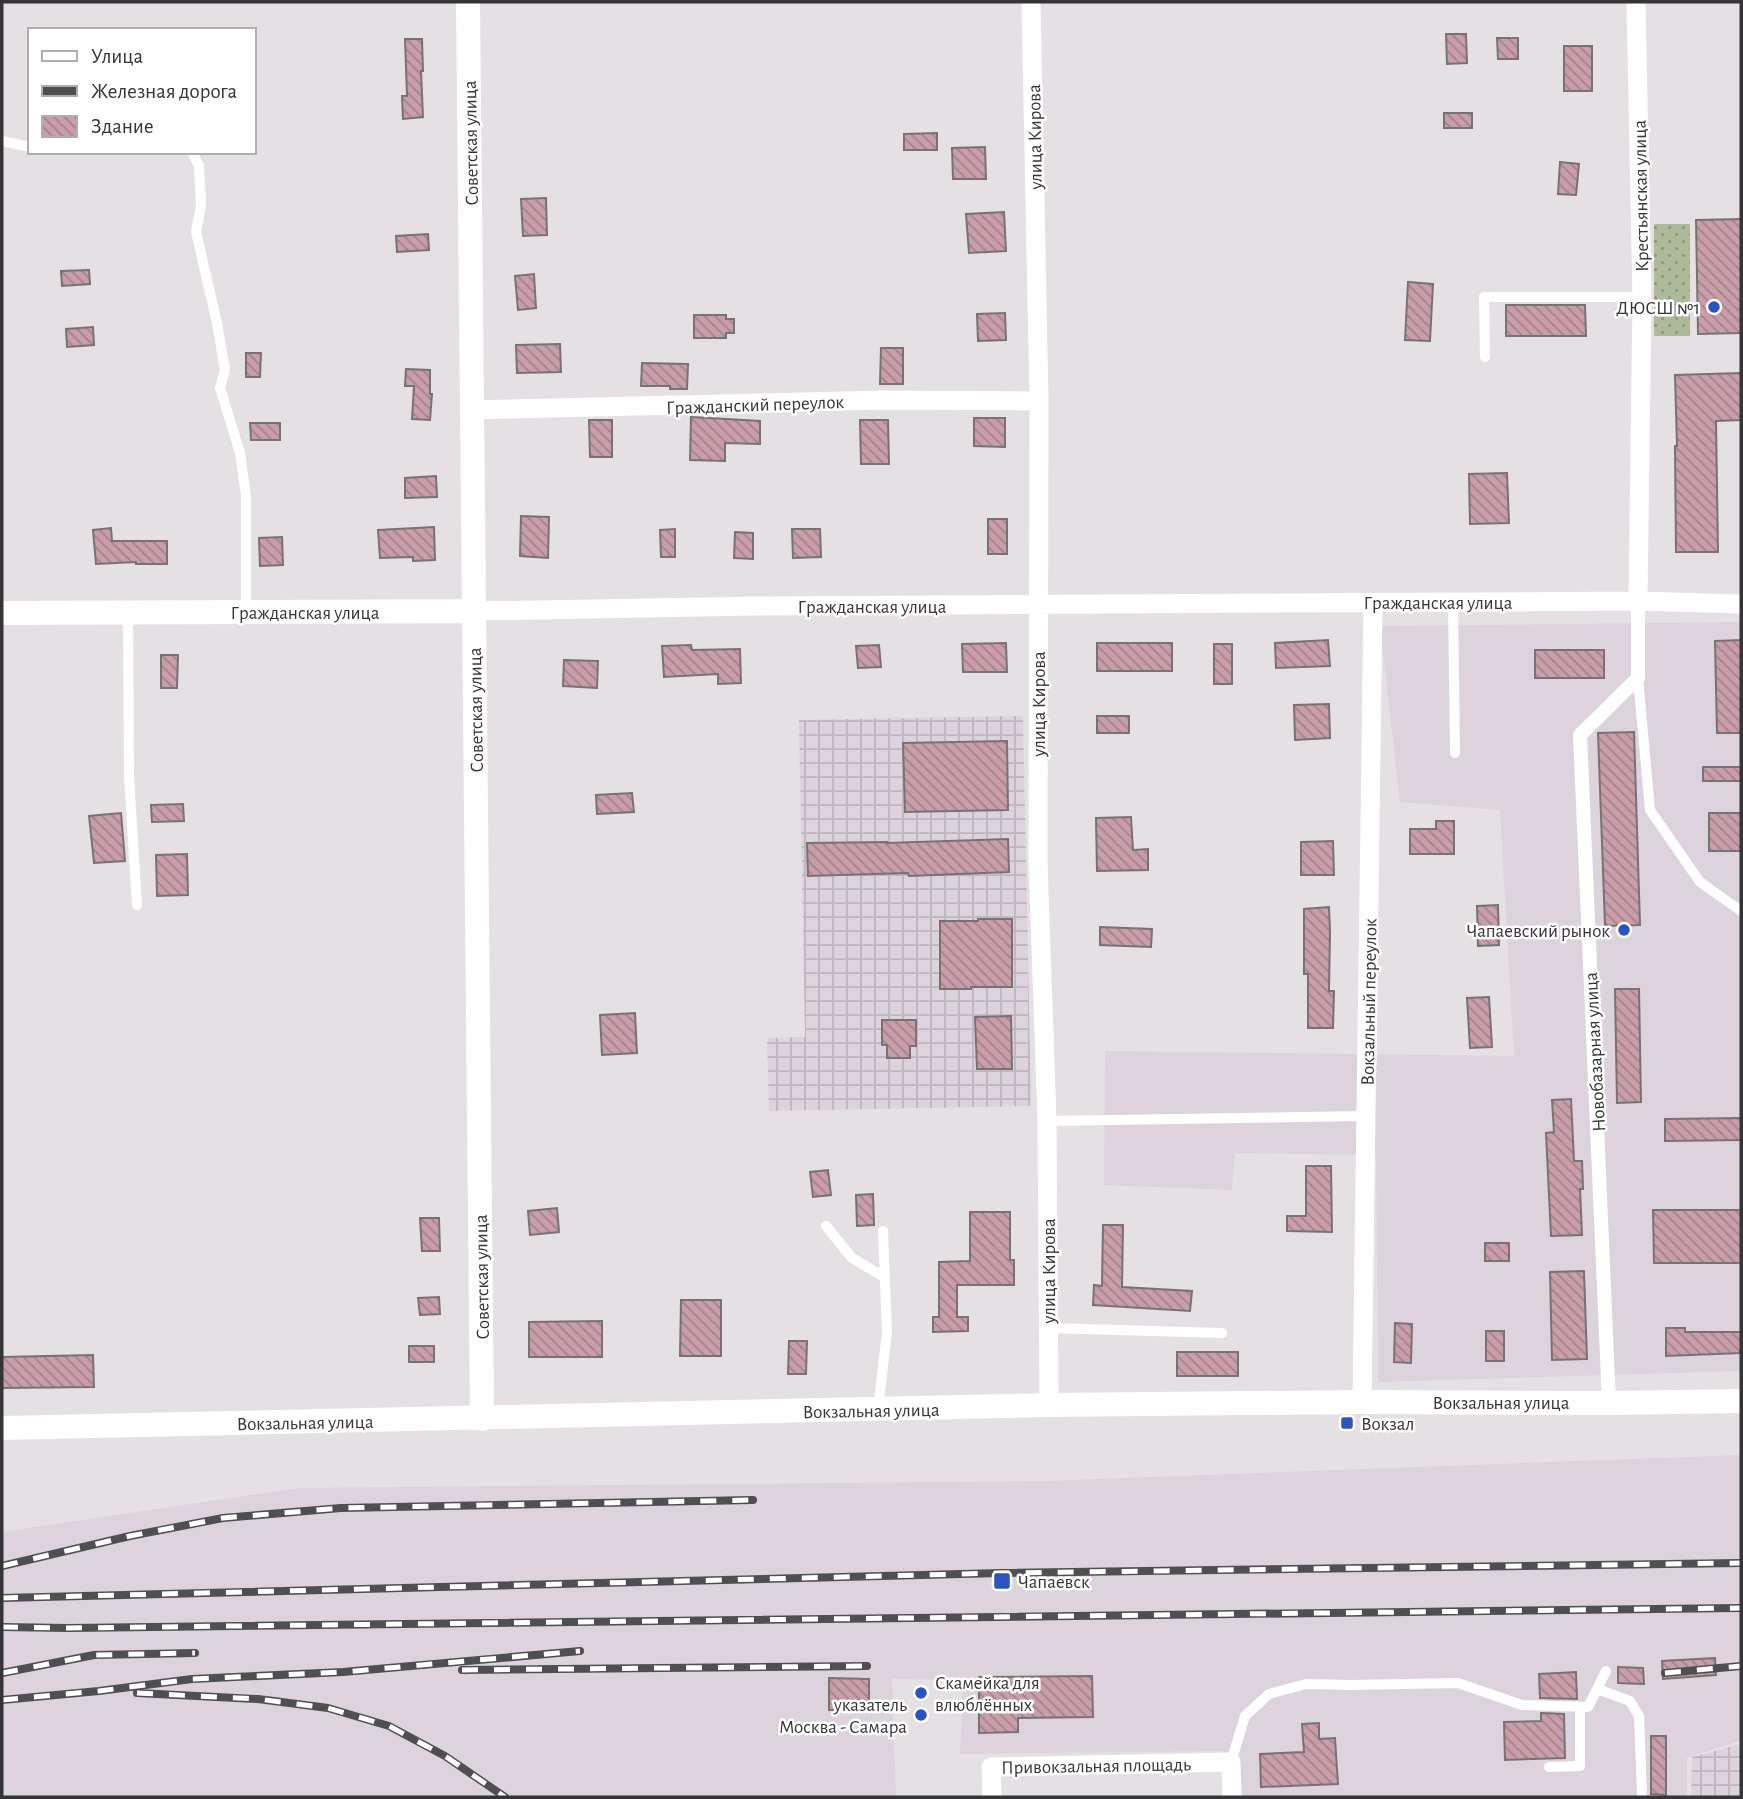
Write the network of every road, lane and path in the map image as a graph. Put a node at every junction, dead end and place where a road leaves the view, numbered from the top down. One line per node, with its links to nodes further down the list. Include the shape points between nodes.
1 (468, 2): 10 (street, Советская улица)
2 (1031, 2): 9 (street, улица Кирова)
3 (1636, 2): 7 (street, Крестьянская улица)
4 (2, 141): 5 (lane)
5 (28, 147)
6 (193, 154): 19 (lane, via 199,166 201,205 196,232 225,370 220,388 240,453 246,496)
7 (1642, 297): 8 (lane, via 1484,297); 11 (street, Крестьянская улица)
8 (1485, 357)
9 (1039, 401): 10 (street, Гражданский переулок); 15 (street, улица Кирова)
10 (472, 410): 16 (street, Советская улица)
11 (1638, 601): 12 (street, Гражданская улица); 14 (street, Гражданская улица); 20 (street)
12 (1453, 602): 13 (street, Гражданская улица); 21 (lane)
13 (1374, 603): 15 (street, Гражданская улица); 24 (street, Вокзальный переулок)
14 (1741, 604)
15 (1038, 605): 16 (street, Гражданская улица); 25 (street, улица Кирова, via 1038,862)
16 (474, 611): 19 (street, Гражданская улица); 36 (street, Советская улица)
17 (2, 613): 18 (street, Гражданская улица)
18 (128, 613): 19 (street, Гражданская улица); 22 (lane, via 129,776)
19 (246, 613)
20 (1638, 678): 23 (lane, via 1650,810 1700,882); 33 (street, Новобазарная улица, via 1580,735)
21 (1455, 753)
22 (137, 905)
23 (1741, 911)
24 (1366, 1116): 25 (lane); 32 (street, Вокзальный переулок)
25 (1046, 1121): 29 (street, улица Кирова)
26 (826, 1226): 28 (lane, via 852,1258)
27 (883, 1231): 28 (lane)
28 (884, 1277): 35 (lane, via 887,1332)
29 (1048, 1328): 30 (lane); 34 (street, улица Кирова)
30 (1222, 1333)
31 (1741, 1401): 33 (street, Вокзальная улица)
32 (1362, 1402): 33 (street, Вокзальная улица); 34 (street, Вокзальная улица)
33 (1609, 1403)
34 (1049, 1405): 35 (street, Вокзальная улица)
35 (878, 1409): 36 (street, Вокзальная улица)
36 (482, 1419): 37 (street, Вокзальная улица)
37 (2, 1428)
38 (1606, 1671): 39 (lane)
39 (1597, 1689): 40 (lane, via 1588,1707); 43 (lane, via 1630,1700 1639,1716)
40 (1580, 1707): 41 (lane, via 1522,1705 1458,1683 1306,1684 1269,1694 1245,1716); 42 (lane, via 1580,1766)
41 (1231, 1762): 44 (street, Привокзальная площадь, via 991,1767); 45 (street)
42 (1549, 1767)
43 (1642, 1794)
44 (992, 1797)
45 (1233, 1797)

